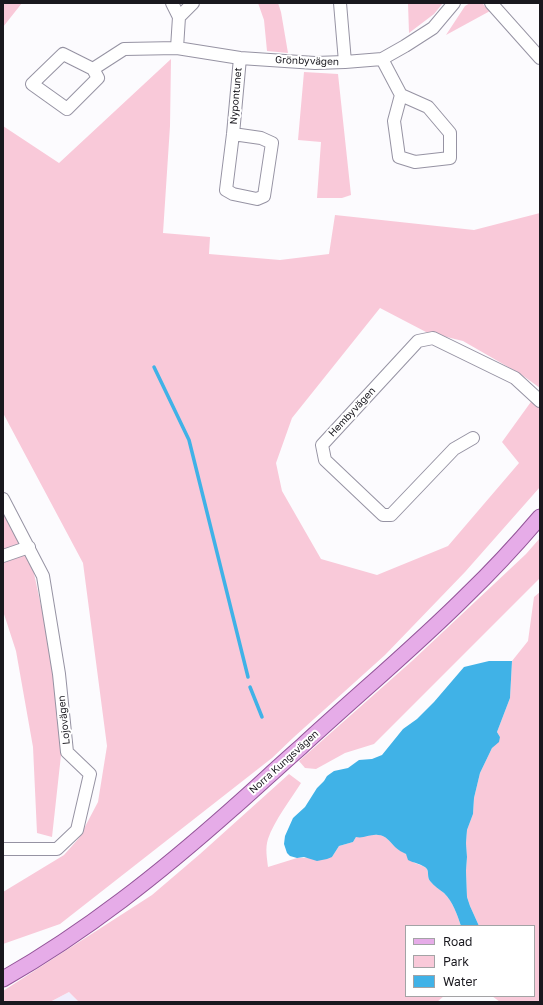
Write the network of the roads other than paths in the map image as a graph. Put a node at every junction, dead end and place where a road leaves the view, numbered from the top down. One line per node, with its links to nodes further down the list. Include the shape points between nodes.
1 (172, 3): 6 (street)
2 (193, 3): 6 (street)
3 (340, 3): 11 (street)
4 (454, 3): 10 (street, Grönbyvägen, via 433,28)
5 (491, 3): 9 (street)
6 (179, 17): 7 (street)
7 (177, 48): 8 (street, Grönbyvägen); 12 (street, Grönbyvägen, via 124,49)
8 (240, 58): 11 (street, Grönbyvägen, via 315,63); 14 (street, Nypontunet)
9 (540, 58)
10 (382, 59): 11 (street, Grönbyvägen); 13 (street)
11 (346, 62)
12 (92, 68): 12 (street, via 63,54 32,84 67,109 98,78)
13 (401, 95): 13 (street, via 394,121 399,157 415,162 450,158 450,133 428,107)
14 (233, 134): 14 (street, Nypontunet, via 226,190 257,199 264,196 272,143 261,138)
15 (540, 401): 16 (street, Hembyvägen, via 515,378 440,341 433,338 418,341 322,445 325,460 382,515 391,515 454,448)
16 (473, 438)
17 (3, 499): 19 (street, Lojovägen)
18 (540, 517): 23 (main road, Norra Kungsvägen, via 463,600 190,845 149,880 77,933)
19 (28, 547): 20 (street); 22 (street, Lojovägen, via 43,576 59,674 67,752 90,774 76,830 58,849)
20 (3, 556)
21 (3, 845): 22 (street, Lojovägen)
22 (3, 849)
23 (3, 979)

